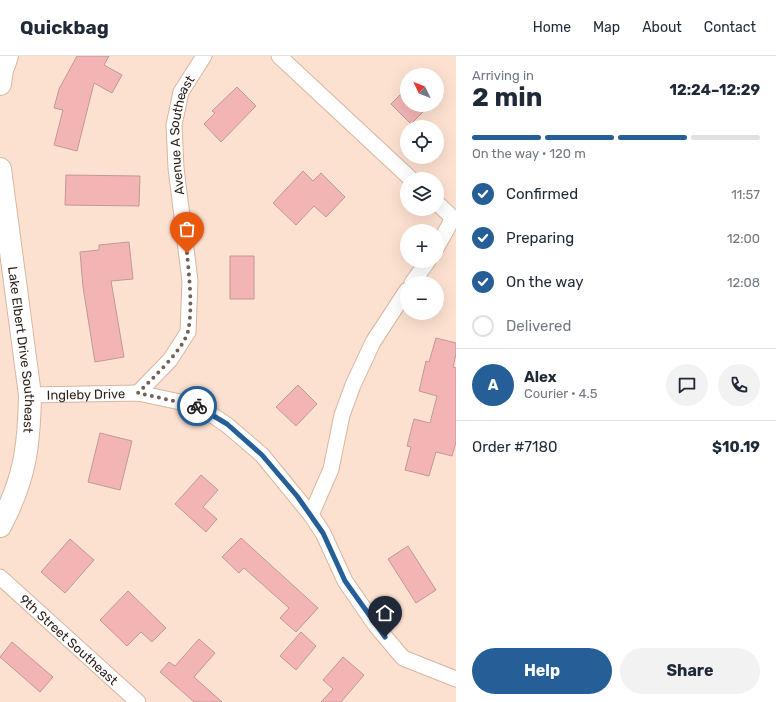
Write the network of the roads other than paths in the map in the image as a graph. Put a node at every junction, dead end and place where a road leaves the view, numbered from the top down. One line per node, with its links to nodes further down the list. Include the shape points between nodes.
1 (7, 56): 4 (main road)
2 (204, 56): 10 (street, Avenue A Southeast, via 180,92 174,125 176,168 190,281 188,332 170,360)
3 (279, 56): 6 (street)
4 (0, 84)
5 (0, 169): 11 (main road, Lake Elbert Drive Southeast)
6 (403, 172)
7 (444, 210): 8 (street, via 453,218)
8 (444, 234)
9 (400, 301): 12 (street, via 373,342 354,385 342,415 331,469)
10 (138, 393): 11 (street, Ingleby Drive); 12 (street, Ingleby Drive, via 199,406 227,424 262,455)
11 (30, 395): 13 (main road, Lake Elbert Drive Southeast, via 29,433 24,468 11,506)
12 (311, 515): 15 (street, Ingleby Drive, via 323,533 345,581 376,626 403,658)
13 (0, 526)
14 (0, 578): 16 (street, 9th Street Southeast)
15 (456, 679)
16 (138, 702)

